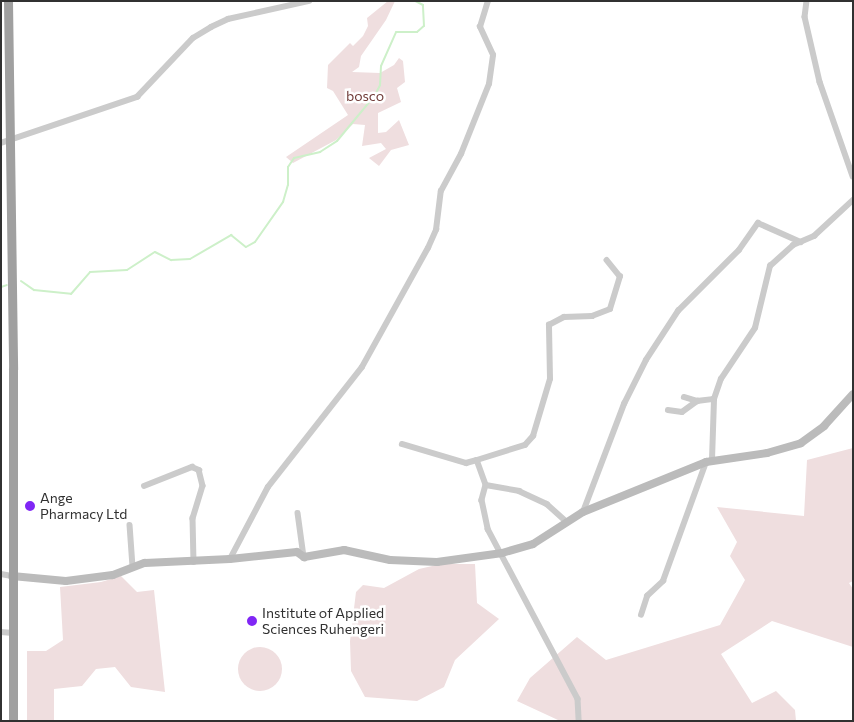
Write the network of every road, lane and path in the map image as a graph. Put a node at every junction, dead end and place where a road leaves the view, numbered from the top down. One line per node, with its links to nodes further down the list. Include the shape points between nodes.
1 (8, 1): 5 (highway)
2 (309, 1): 5 (street, via 228,19 210,27 193,38 136,97)
3 (488, 1): 26 (street, via 480,27 492,55 489,84 461,154 441,191 436,230 428,248 362,367 268,487)
4 (808, 1): 6 (street, via 805,17 820,82)
5 (5, 141): 30 (highway)
6 (853, 176)
7 (853, 200): 8 (street, via 814,236)
8 (801, 242): 12 (street, via 770,266 755,328 721,379); 20 (street, via 758,223 738,250 678,310 649,354 624,404)
9 (608, 262): 16 (street, via 620,277 610,309 592,316 564,317 548,325 550,379 533,436 525,445)
10 (853, 394): 17 (main road, via 824,426 801,443)
11 (684, 397): 13 (street)
12 (714, 399): 13 (street); 17 (street)
13 (697, 401): 14 (street, via 682,412)
14 (668, 410)
15 (402, 444): 16 (street, via 466,463)
16 (477, 460): 18 (street)
17 (709, 461): 20 (main road); 31 (street, via 663,581 647,596)
18 (486, 485): 22 (street, via 519,491 547,504); 24 (street, via 482,489 482,500 488,528)
19 (144, 486): 27 (street, via 192,467 199,470 203,486 193,518)
20 (583, 512): 22 (main road)
21 (298, 513): 25 (street)
22 (566, 521): 24 (main road, via 533,544)
23 (130, 525): 28 (street)
24 (502, 553): 25 (main road, via 437,562 390,560 344,550); 35 (street, via 578,699)
25 (304, 556): 26 (main road, via 297,552)
26 (230, 559): 27 (main road)
27 (194, 562): 28 (main road, via 157,562)
28 (133, 567): 30 (main road, via 112,575 66,581)
29 (1, 574): 30 (street)
30 (12, 576): 33 (highway)
31 (641, 616)
32 (1, 632): 33 (street)
33 (13, 633): 34 (highway)
34 (12, 721)
35 (579, 721)

